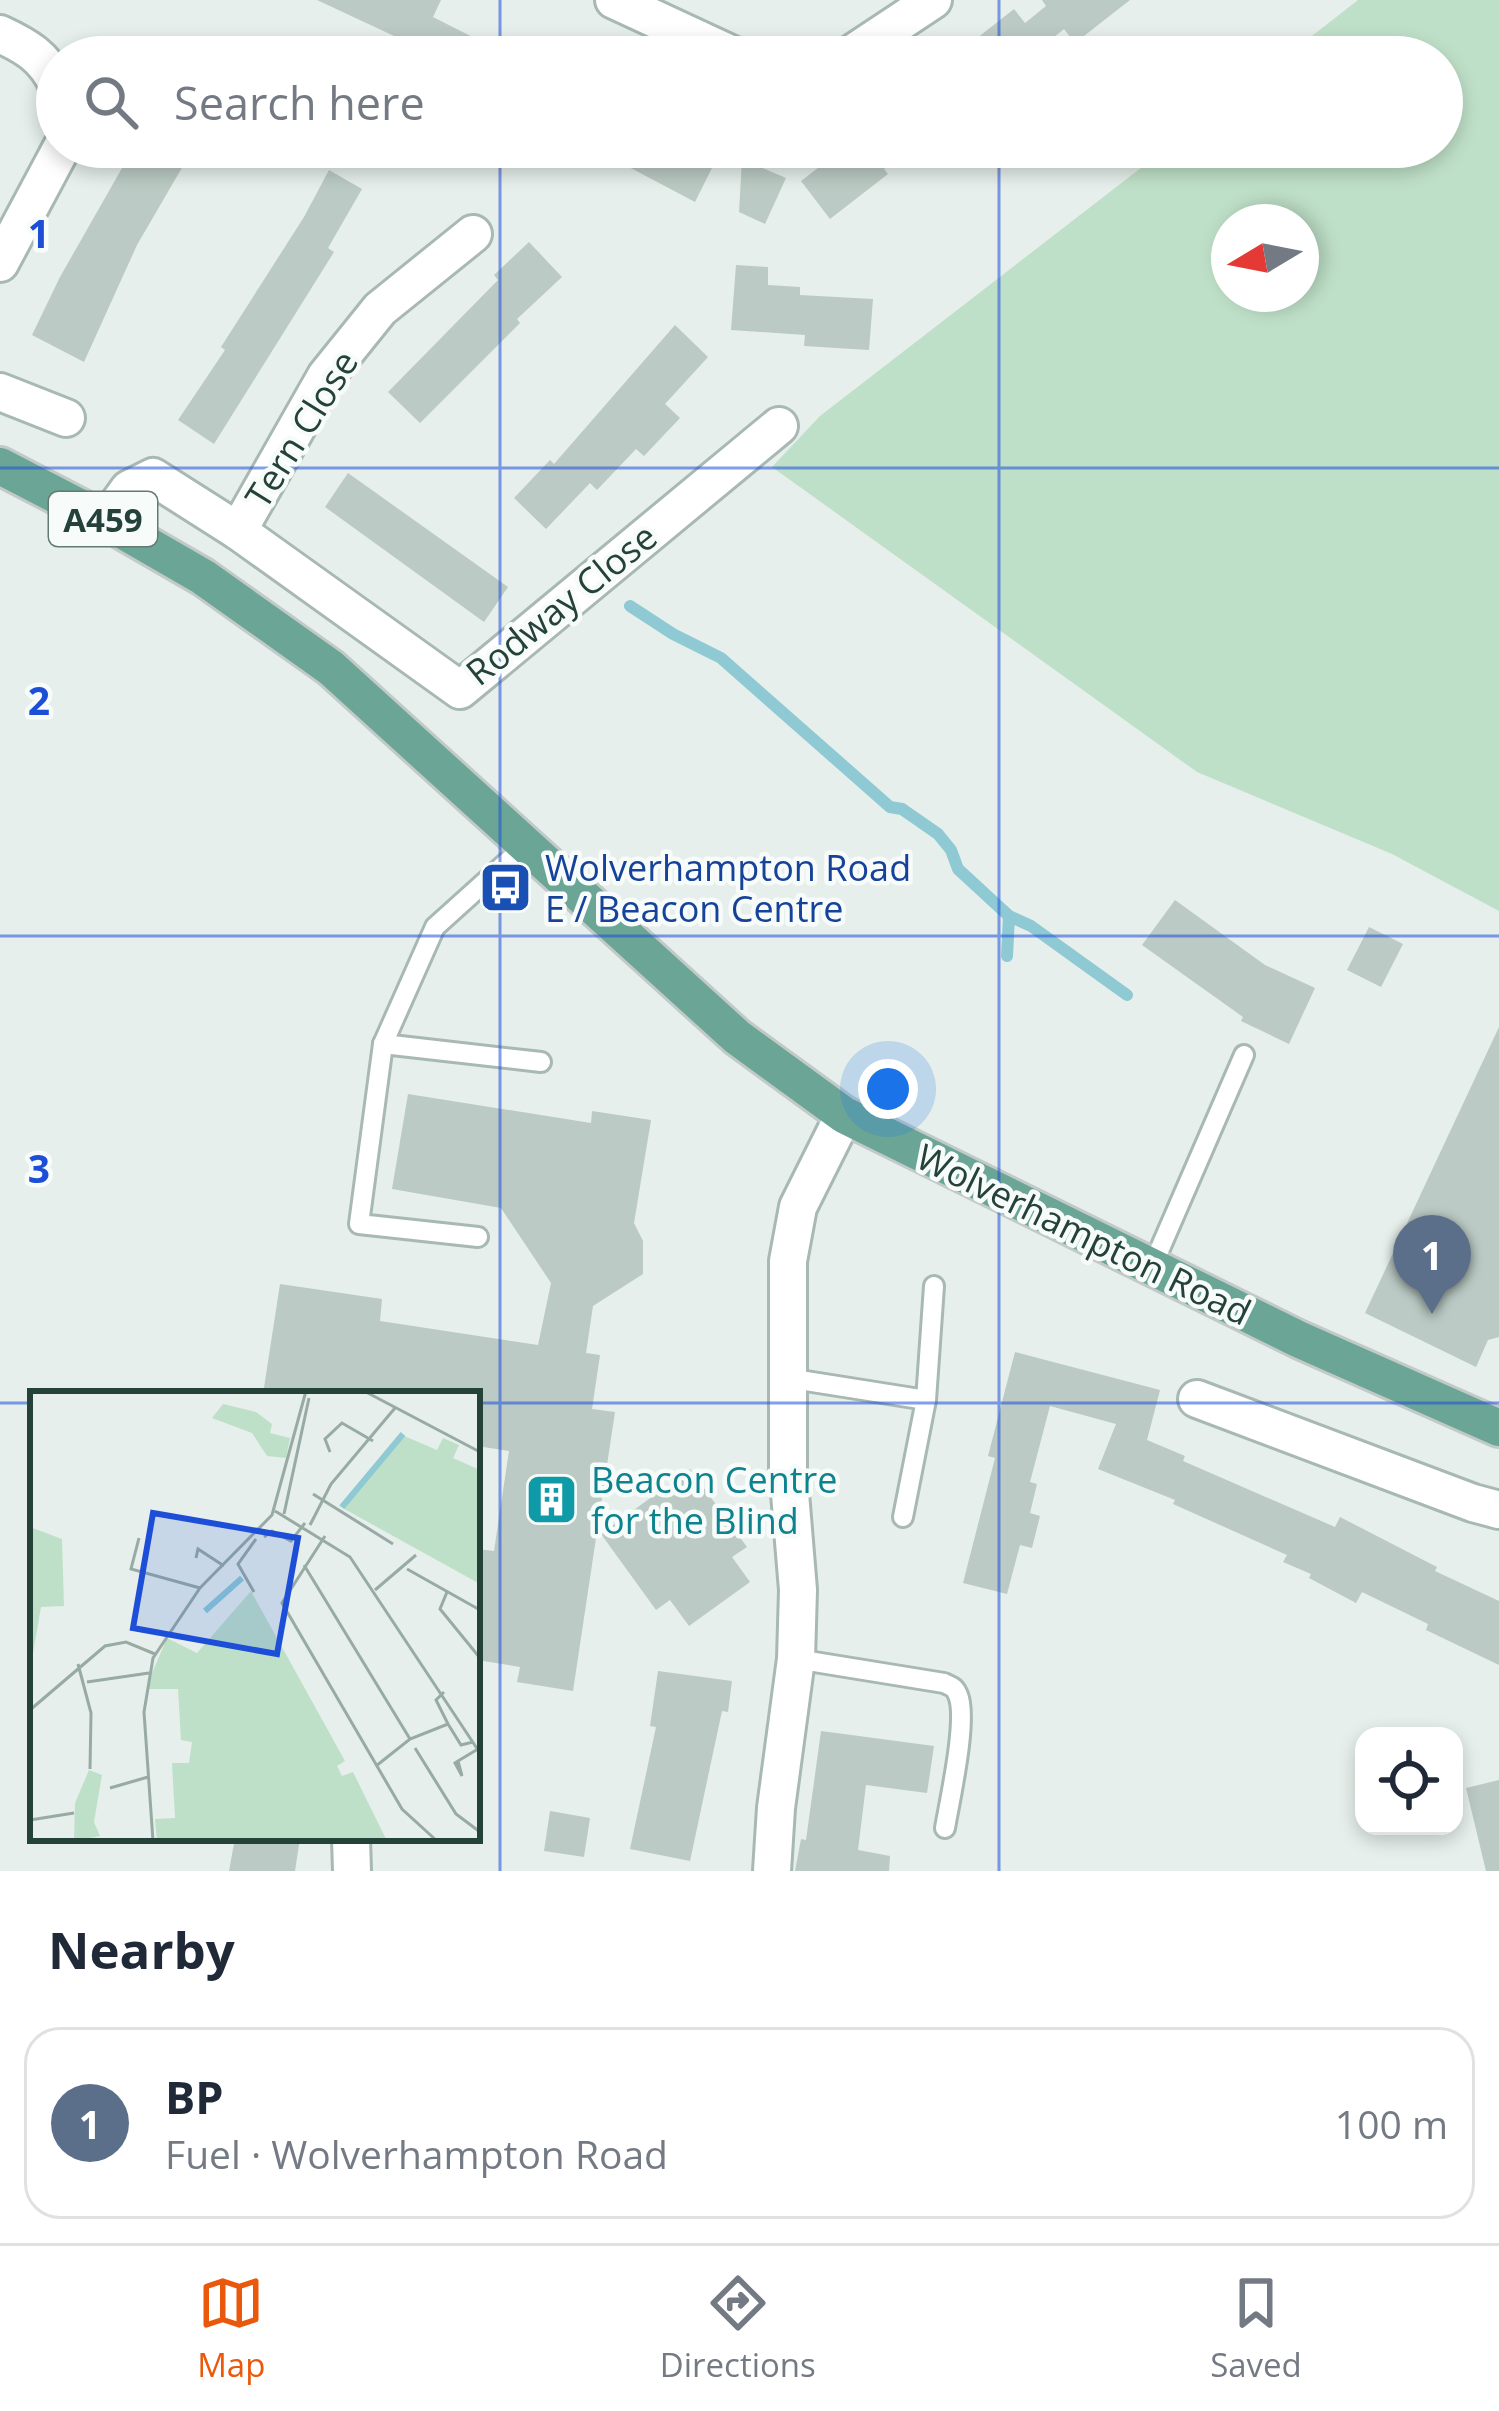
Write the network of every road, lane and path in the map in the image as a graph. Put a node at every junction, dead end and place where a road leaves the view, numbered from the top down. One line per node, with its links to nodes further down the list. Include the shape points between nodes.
1 (614, 0): 4 (street)
2 (933, 0): 5 (street)
3 (0, 34): 6 (street)
4 (692, 36)
5 (879, 36)
6 (36, 54)
7 (51, 168): 9 (street)
8 (473, 234): 15 (street, Tern Close, via 380,309 326,376)
9 (0, 263)
10 (0, 392): 11 (street)
11 (66, 418)
12 (779, 426): 15 (street, Rodway Close, via 460,690)
13 (0, 466): 14 (main road, A459)
14 (106, 521): 15 (street, Rodway Close, via 129,489 153,477); 16 (main road, Wolverhampton Road / A459, via 203,577 331,668)
15 (238, 531)
16 (526, 844): 17 (lane, via 435,927); 20 (main road, Wolverhampton Road / A459, via 736,1037)
17 (383, 1044): 19 (lane); 21 (lane, via 358,1224)
18 (1244, 1055): 22 (lane)
19 (541, 1061)
20 (844, 1115): 22 (main road, Wolverhampton Road / A459); 24 (street, via 798,1207 788,1261)
21 (478, 1237)
22 (1153, 1267): 27 (main road, Wolverhampton Road / A459)
23 (934, 1286): 26 (lane)
24 (787, 1378): 26 (lane); 30 (street)
25 (1196, 1399): 28 (street)
26 (926, 1400): 29 (lane)
27 (1499, 1428)
28 (1499, 1510)
29 (903, 1517)
30 (796, 1659): 31 (lane, via 953,1688 961,1719); 34 (street)
31 (946, 1828)
32 (351, 1841): 33 (street)
33 (352, 1871)
34 (772, 1871)

